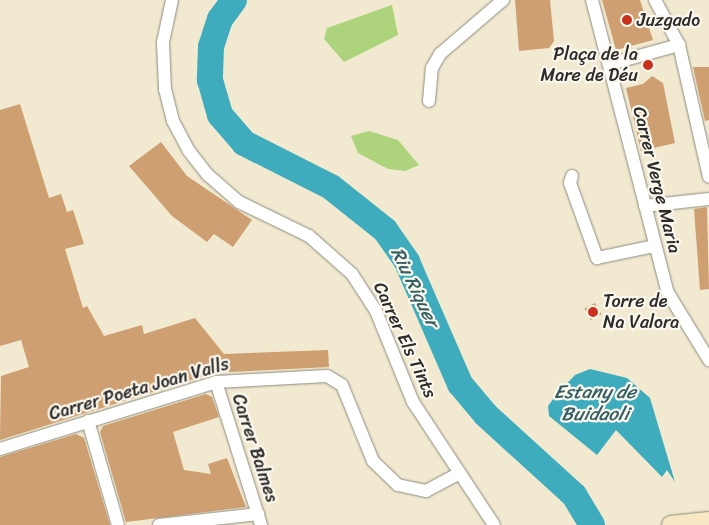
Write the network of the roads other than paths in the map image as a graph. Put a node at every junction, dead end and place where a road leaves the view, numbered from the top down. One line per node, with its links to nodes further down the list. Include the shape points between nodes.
1 (172, 0): 17 (street, Carrer Els Tints, via 163,42 165,88 173,121 188,151 208,175 239,202 309,236 352,274 376,311 413,402)
2 (503, 0): 7 (street, via 440,54 432,68)
3 (592, 0): 6 (street, Carrer Verge Maria)
4 (655, 0): 5 (street)
5 (679, 45): 6 (street); 9 (street)
6 (610, 64): 11 (street, Carrer Verge Maria)
7 (429, 101)
8 (572, 176): 12 (street, via 570,183 597,258)
9 (709, 177)
10 (709, 198): 11 (street)
11 (645, 206): 12 (street, Carrer Verge Maria)
12 (654, 246): 13 (street, Carrer Verge Maria, via 668,293)
13 (709, 360)
14 (216, 382): 15 (street, Carrer Poeta Joan Valls); 17 (street, Carrer Poeta Joan Valls, via 333,377 344,388 369,454 398,485 426,491); 18 (street, Carrer Balmes)
15 (88, 421): 16 (street, Carrer Poeta Joan Valls); 20 (street)
16 (0, 449)
17 (460, 473): 22 (street, Carrer Els Tints)
18 (260, 519): 21 (street)
19 (709, 521): 23 (main road)
20 (118, 525)
21 (159, 525)
22 (494, 525)
23 (671, 525)

